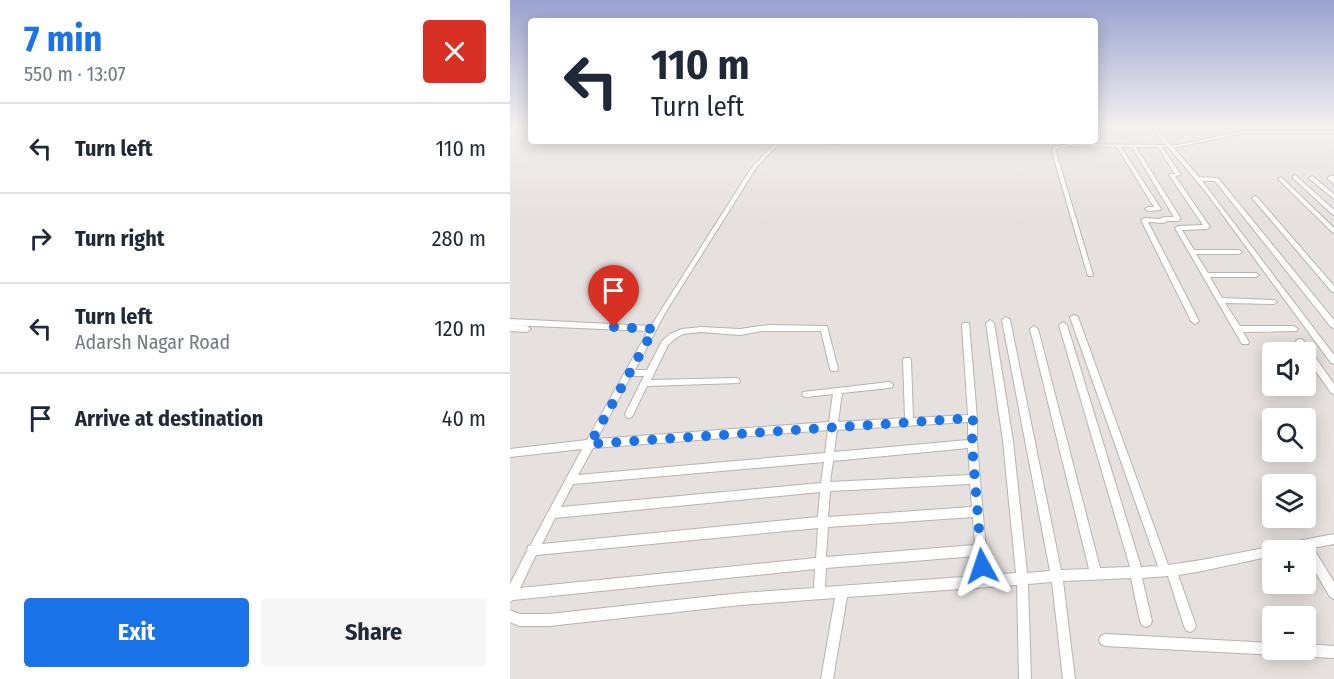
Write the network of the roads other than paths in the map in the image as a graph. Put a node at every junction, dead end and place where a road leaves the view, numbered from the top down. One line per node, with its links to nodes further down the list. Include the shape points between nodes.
1 (761, 160): 36 (street)
2 (1057, 160): 19 (street)
3 (1127, 160): 13 (street, via 1158,209)
4 (1142, 160): 26 (street, via 1178,219 1144,220)
5 (1168, 160): 16 (street, via 1179,175 1171,175 1207,227 1178,228)
6 (1180, 160): 9 (street)
7 (1295, 177): 14 (street)
8 (1312, 178): 11 (street)
9 (1198, 179): 31 (street, via 1216,179); 39 (street)
10 (1281, 179): 15 (street)
11 (1334, 197)
12 (1255, 198): 21 (street)
13 (1148, 209)
14 (1334, 213)
15 (1334, 231)
16 (1192, 252): 17 (street); 18 (street)
17 (1239, 252)
18 (1205, 274): 20 (street); 22 (street)
19 (1089, 275)
20 (1257, 275)
21 (1334, 290)
22 (1220, 300): 23 (street); 34 (street)
23 (1274, 302)
24 (1074, 317): 71 (street)
25 (1006, 320): 74 (street)
26 (1196, 321)
27 (510, 322): 36 (street)
28 (990, 323): 75 (street, via 1008,441)
29 (966, 325): 51 (street)
30 (1063, 325): 72 (street)
31 (1334, 325)
32 (510, 328): 36 (street)
33 (1034, 329): 73 (street)
34 (1237, 329): 35 (street); 37 (street)
35 (1294, 329)
36 (653, 331): 42 (street)
37 (1245, 342)
38 (907, 360): 52 (street)
39 (1334, 361)
40 (1316, 365): 48 (street)
41 (834, 369): 43 (street, via 824,328 761,328 742,332 706,329 678,333 665,343)
42 (630, 373): 43 (street); 54 (street)
43 (649, 373): 45 (street)
44 (736, 381): 45 (street)
45 (644, 383): 50 (street)
46 (889, 385): 47 (street)
47 (838, 390): 49 (street); 53 (street)
48 (1334, 391)
49 (806, 394)
50 (629, 414)
51 (973, 418): 52 (street); 55 (street)
52 (909, 422): 53 (street)
53 (833, 426): 54 (street); 57 (street)
54 (590, 444): 56 (street); 59 (street)
55 (972, 444): 57 (street); 58 (street)
56 (510, 453)
57 (829, 457): 59 (street); 60 (street)
58 (975, 479): 60 (street); 61 (street)
59 (570, 480): 62 (street)
60 (825, 487): 62 (street); 63 (street)
61 (978, 512): 63 (street); 67 (street)
62 (552, 513): 66 (street)
63 (824, 522): 66 (street); 69 (street)
64 (1334, 539): 65 (street)
65 (1316, 542)
66 (532, 550): 80 (street)
67 (981, 550): 69 (street); 76 (street)
68 (1262, 553): 71 (street)
69 (822, 563): 78 (street); 80 (street)
70 (1316, 563): 79 (street)
71 (1168, 571): 72 (street); 83 (street)
72 (1136, 573): 73 (street); 82 (street)
73 (1096, 575): 74 (street)
74 (1057, 576): 75 (street); 88 (street)
75 (1022, 579): 76 (street); 87 (street)
76 (983, 581): 77 (street)
77 (842, 591): 78 (street); 86 (street)
78 (819, 593): 81 (street, via 549,620 519,620)
79 (1334, 593)
80 (510, 596)
81 (510, 616)
82 (1146, 621)
83 (1190, 626)
84 (1105, 640): 85 (street)
85 (1334, 652)
86 (827, 679)
87 (1025, 679)
88 (1069, 679)

